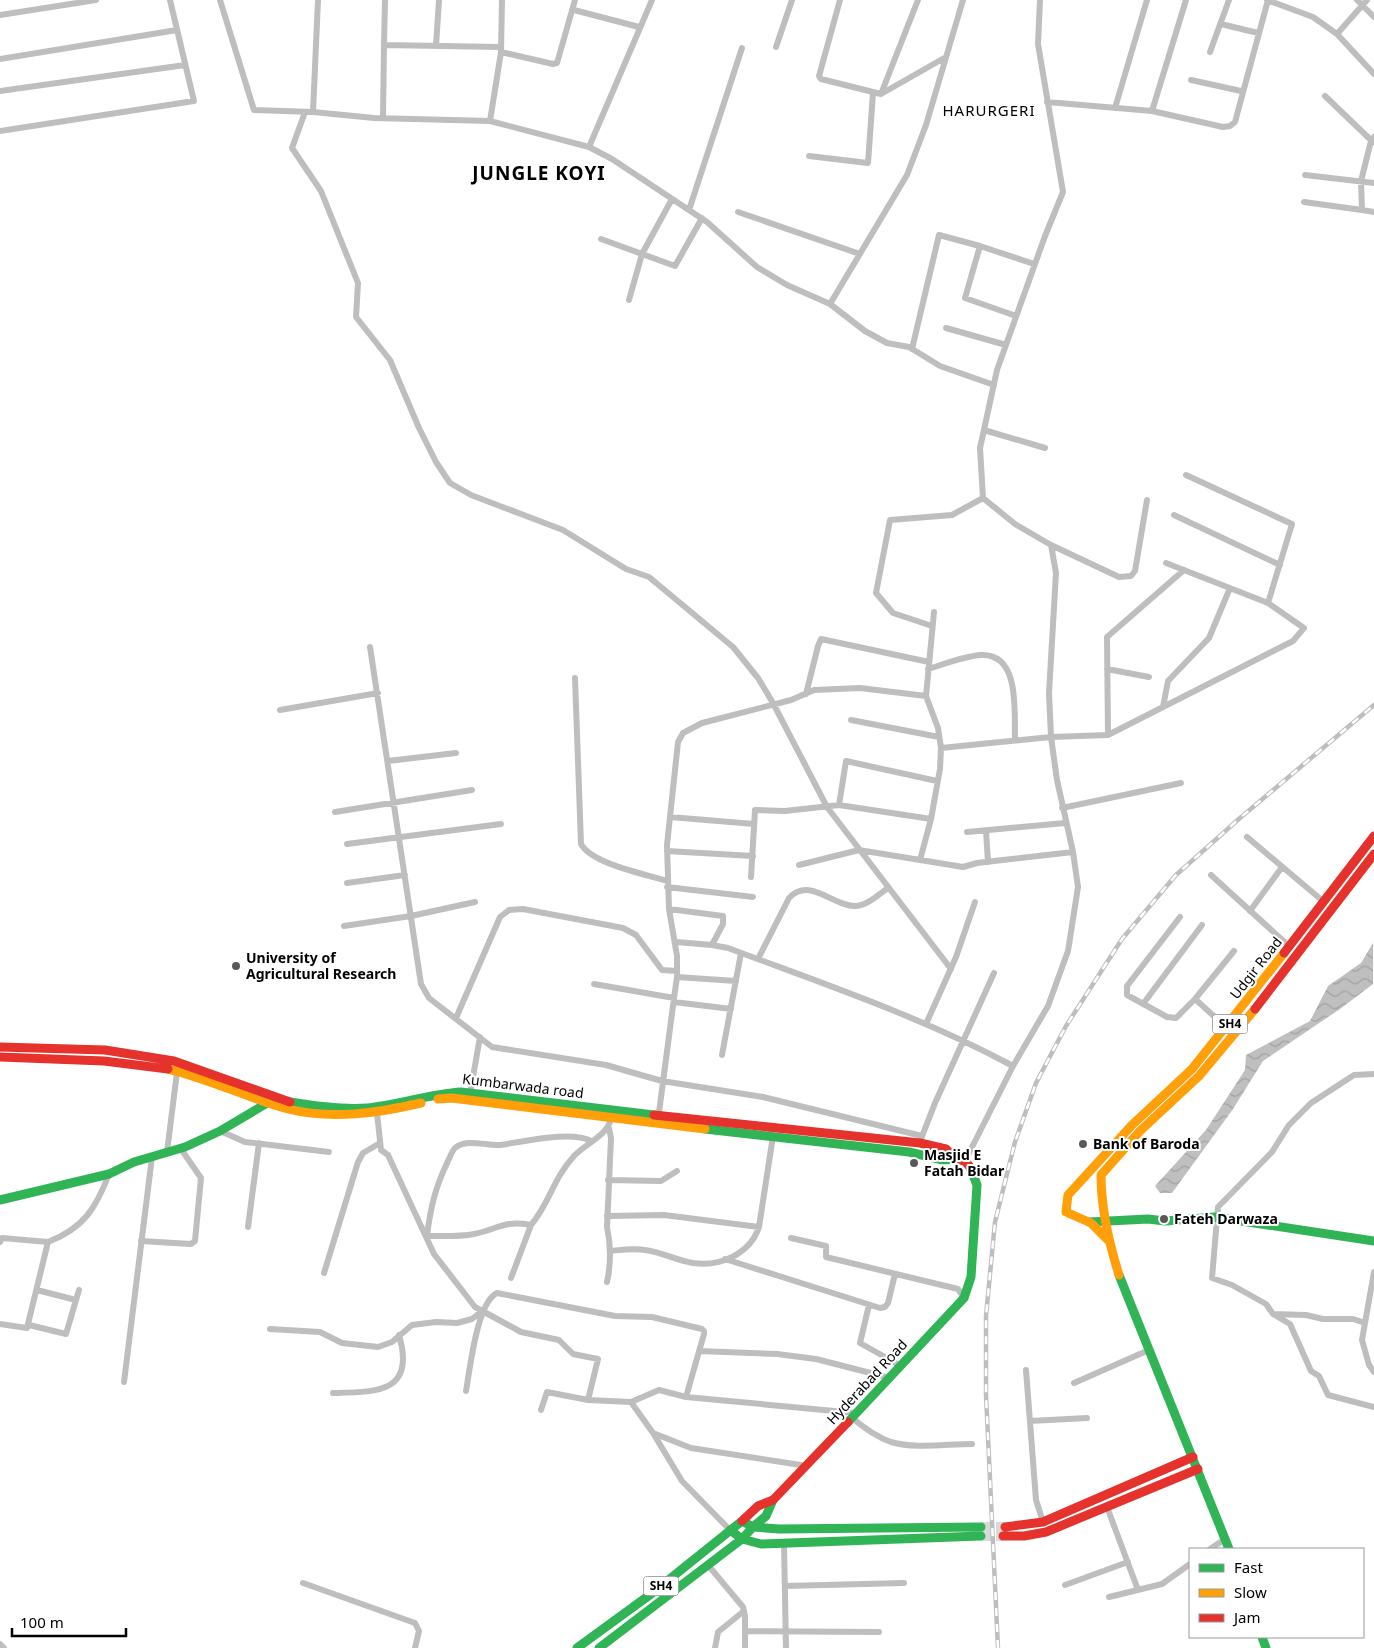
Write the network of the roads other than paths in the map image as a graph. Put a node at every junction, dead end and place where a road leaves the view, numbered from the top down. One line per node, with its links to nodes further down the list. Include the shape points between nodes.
1 (96, 0): 22 (street)
2 (170, 0): 26 (street)
3 (220, 0): 48 (street, via 254,110)
4 (318, 0): 49 (street)
5 (385, 0): 29 (street)
6 (439, 0): 30 (street)
7 (502, 0): 33 (street)
8 (575, 0): 21 (street)
9 (652, 0): 25 (street)
10 (792, 0): 31 (street)
11 (840, 0): 42 (street, via 819,77)
12 (918, 0): 43 (street)
13 (963, 0): 35 (street)
14 (1040, 0): 45 (street, via 1038,44)
15 (1148, 0): 46 (street)
16 (1186, 0): 47 (street)
17 (1229, 0): 24 (street)
18 (1268, 0): 27 (street); 28 (street, via 1313,17)
19 (1357, 0): 20 (street)
20 (1365, 3): 23 (street); 28 (street)
21 (574, 10): 25 (street); 33 (street, via 557,63)
22 (0, 16)
23 (1374, 17)
24 (1221, 24): 27 (street); 34 (street)
25 (639, 26): 54 (street)
26 (177, 30): 36 (street); 37 (street)
27 (1258, 33): 41 (street)
28 (1337, 34): 38 (street)
29 (384, 45): 30 (street); 50 (street)
30 (436, 46): 33 (street)
31 (776, 47)
32 (742, 48): 61 (street)
33 (501, 49): 51 (street)
34 (1210, 52)
35 (946, 57): 43 (street); 69 (street, via 907,175)
36 (0, 59)
37 (185, 65): 40 (street); 52 (street, via 194,100)
38 (1374, 74)
39 (1191, 80): 41 (street)
40 (0, 91)
41 (1241, 91): 47 (street, via 1235,122 1230,126)
42 (873, 93): 43 (street); 55 (street, via 868,163)
43 (881, 94)
44 (1325, 96): 53 (street)
45 (1047, 102): 46 (street); 70 (street, via 1063,192)
46 (1115, 108): 47 (street)
47 (1152, 111)
48 (305, 112): 49 (street); 100 (street, via 292,148 321,190 358,283 356,317 390,360 419,428 447,479 466,492 563,530 626,569 650,577 733,647)
49 (313, 112): 50 (street)
50 (384, 118): 51 (street)
51 (490, 121): 54 (street)
52 (0, 132)
53 (1373, 140): 57 (street)
54 (589, 147): 59 (street)
55 (809, 156)
56 (1305, 175): 57 (street)
57 (1361, 181): 58 (street); 62 (street)
58 (1374, 183)
59 (672, 199): 61 (street); 68 (street)
60 (1304, 202): 62 (street)
61 (689, 210): 65 (street)
62 (1362, 210): 64 (street)
63 (738, 212): 69 (street)
64 (1374, 212)
65 (702, 218): 68 (street, via 675,266); 72 (street, via 757,267)
66 (601, 239): 68 (street)
67 (980, 246): 70 (street); 73 (street, via 965,298); 76 (street, via 939,235)
68 (642, 254): 71 (street)
69 (860, 254): 72 (street)
70 (1034, 264): 73 (street)
71 (629, 300)
72 (830, 304): 76 (street, via 865,331 887,343)
73 (1016, 316): 75 (street)
74 (946, 328): 75 (street)
75 (1006, 345): 77 (street)
76 (912, 349): 77 (street, via 940,366)
77 (994, 384): 78 (street)
78 (984, 430): 79 (street); 81 (street, via 980,448)
79 (1045, 448)
80 (1186, 475): 86 (street, via 1292,524)
81 (983, 498): 84 (street, via 1015,524); 91 (street, via 952,515 890,520 876,593 893,613)
82 (1147, 500): 84 (street, via 1135,570 1131,576 1120,577)
83 (1174, 515): 86 (street)
84 (1051, 545): 106 (street, via 1056,574 1049,693)
85 (1166, 563): 87 (street)
86 (1280, 565): 89 (street)
87 (1184, 570): 88 (street); 94 (street, via 1107,637)
88 (1230, 588): 89 (street); 101 (street, via 1208,640 1168,681)
89 (1268, 603): 101 (street, via 1304,628 1293,641)
90 (934, 612): 91 (street)
91 (932, 626): 93 (street)
92 (370, 647): 97 (street)
93 (929, 665): 98 (street, via 821,639); 99 (street); 107 (street, via 981,655 1001,662 1012,679)
94 (1107, 669): 95 (street); 104 (street)
95 (1149, 677)
96 (575, 678): 143 (street, via 581,844 590,856)
97 (378, 693): 102 (street); 110 (street)
98 (806, 694): 99 (street, via 814,690 860,688); 100 (street)
99 (926, 696): 105 (street)
100 (773, 703): 116 (street); 119 (street, via 702,723 683,733 678,742)
101 (1163, 707): 104 (street)
102 (280, 710)
103 (851, 720): 105 (street)
104 (1108, 735): 106 (street)
105 (939, 737): 108 (street)
106 (1051, 737): 107 (street); 117 (street)
107 (1015, 740): 108 (street)
108 (941, 748): 111 (street)
109 (456, 753): 110 (street)
110 (388, 761): 114 (street)
111 (937, 781): 115 (street, via 846,761); 120 (street)
112 (1181, 783): 117 (street)
113 (472, 790): 114 (street)
114 (394, 802): 118 (street); 128 (street)
115 (839, 806): 116 (street); 120 (street)
116 (827, 807): 123 (street, via 755,810); 130 (street)
117 (1062, 808): 121 (street)
118 (335, 812)
119 (670, 817): 123 (street); 131 (street)
120 (931, 819): 135 (street)
121 (1065, 822): 124 (street); 132 (street)
122 (501, 824): 128 (street)
123 (754, 824): 134 (street)
124 (986, 831): 125 (street); 136 (street)
125 (967, 832)
126 (1374, 836): 148 (main road, Udgir Road / SH4)
127 (1247, 837): 138 (street)
128 (400, 839): 129 (street); 139 (street)
129 (347, 844)
130 (859, 850): 135 (street); 137 (street); 144 (street)
131 (667, 851): 134 (street); 143 (street)
132 (1073, 852): 136 (street); 178 (street, via 1078,887 1068,952 1048,1006)
133 (1374, 854): 205 (main road, Udgir Road / SH4, via 1233,1037 1199,1076 1104,1170 1100,1182)
134 (752, 856): 140 (street)
135 (920, 860): 136 (street, via 963,867)
136 (988, 862)
137 (799, 865)
138 (1282, 867): 148 (street); 150 (street)
139 (405, 875): 142 (street); 151 (street)
140 (752, 876)
141 (1211, 876): 150 (street)
142 (347, 883)
143 (667, 884): 145 (street); 149 (street)
144 (888, 888): 160 (street, via 858,906 811,890 796,892 789,898); 161 (street)
145 (753, 897)
146 (475, 902): 151 (street)
147 (974, 902): 161 (street)
148 (1324, 902): 157 (main road, Udgir Road / SH4)
149 (669, 909): 155 (street); 156 (street, via 723,916 723,924)
150 (1250, 911): 157 (street)
151 (411, 916): 154 (street); 170 (street, via 423,989 429,998)
152 (1180, 917): 168 (street, via 1125,989 1126,994)
153 (1202, 925): 168 (street)
154 (344, 926)
155 (676, 942): 156 (street); 163 (street)
156 (712, 944): 159 (street)
157 (1290, 947): 172 (main road, Udgir Road / SH4)
158 (1234, 952): 166 (street)
159 (741, 953): 160 (street); 164 (street)
160 (758, 959): 171 (street)
161 (951, 969): 171 (street)
162 (994, 972): 174 (street)
163 (677, 974): 164 (street); 167 (street); 170 (street, via 662,970 636,935 623,928 523,909 508,910 500,917)
164 (736, 981): 169 (street)
165 (594, 984): 167 (street)
166 (1195, 999): 168 (street, via 1176,1018 1167,1017); 172 (street)
167 (674, 1000): 169 (street); 181 (street)
168 (1143, 1004)
169 (731, 1009): 176 (street)
170 (456, 1018): 173 (street)
171 (926, 1024): 174 (street)
172 (1227, 1028): 204 (main road, Udgir Road / SH4, via 1192,1069 1132,1125 1068,1196 1066,1212)
173 (480, 1037): 181 (street, via 492,1047 606,1065); 182 (street)
174 (963, 1039): 178 (street); 189 (street)
175 (0, 1047): 182 (main road, Kumbarwada road, via 105,1050 188,1064 291,1102 316,1106 366,1108 448,1092)
176 (722, 1055)
177 (0, 1057): 179 (main road, Kumbarwada road, via 107,1060)
178 (1013, 1066): 197 (street)
179 (177, 1072): 183 (main road, Kumbarwada road); 194 (street)
180 (1374, 1074): 203 (street, via 1354,1075 1311,1102 1289,1125 1272,1152 1218,1207)
181 (662, 1081): 185 (street); 189 (street, via 763,1097)
182 (470, 1094): 185 (main road, Kumbarwada road)
183 (269, 1102): 184 (main road, Kumbarwada road, via 317,1114); 187 (main road)
184 (377, 1113): 186 (main road, Kumbarwada road, via 452,1098); 192 (street)
185 (658, 1119): 186 (main road, Kumbarwada road); 188 (main road, Kumbarwada road); 189 (main road, Kumbarwada road)
186 (610, 1124): 190 (street); 200 (street)
187 (220, 1131): 191 (street, via 238,1140); 193 (main road)
188 (773, 1136): 197 (main road, Kumbarwada road); 208 (street)
189 (921, 1139): 197 (main road, Kumbarwada road, via 946,1148)
190 (591, 1141): 206 (street, via 558,1174); 209 (street, via 584,1137 559,1136 499,1145 463,1144 454,1149 432,1200)
191 (259, 1143): 195 (street); 207 (street)
192 (380, 1143): 209 (street, via 380,1150 388,1155); 219 (street, via 363,1153 358,1162)
193 (181, 1149): 194 (main road); 211 (street, via 200,1178 195,1242)
194 (167, 1152): 196 (main road)
195 (328, 1152)
196 (152, 1157): 199 (main road); 211 (street)
197 (961, 1160): 221 (main road, Kumbarwada road, via 972,1169 978,1185)
198 (677, 1171): 200 (street, via 661,1181)
199 (108, 1174): 201 (main road); 214 (street, via 98,1203 81,1223)
200 (608, 1180): 202 (street)
201 (0, 1200)
202 (607, 1216): 208 (street, via 664,1216); 216 (street)
203 (1215, 1217): 205 (main road); 212 (main road); 231 (street, via 1212,1278 1266,1304)
204 (1089, 1222): 205 (main road); 215 (main road)
205 (1106, 1222): 215 (main road)
206 (531, 1225): 209 (street, via 504,1223 472,1234); 222 (street)
207 (248, 1227)
208 (759, 1227): 217 (street, via 740,1253)
209 (426, 1236): 230 (street, via 439,1262 475,1307)
210 (791, 1238): 220 (street, via 826,1246 826,1257)
211 (141, 1241): 243 (street)
212 (1374, 1241)
213 (0, 1242): 214 (street, via 2,1238)
214 (48, 1242): 224 (street)
215 (1109, 1242): 237 (main road, via 1121,1284)
216 (610, 1250): 217 (street, via 642,1249 699,1263); 223 (street)
217 (725, 1259): 228 (street)
218 (1374, 1272): 229 (street)
219 (324, 1273)
220 (894, 1274): 226 (street, via 958,1289); 228 (street, via 884,1307)
221 (971, 1277): 226 (main road, Hyderabad Road / SH4)
222 (511, 1278)
223 (607, 1282)
224 (37, 1290): 227 (street); 234 (street)
225 (79, 1290): 227 (street)
226 (964, 1298): 239 (main road, Hyderabad Road / SH4)
227 (76, 1300): 234 (street, via 66,1334)
228 (869, 1305): 239 (street, via 860,1343)
229 (1371, 1310): 232 (street)
230 (482, 1311): 236 (street, via 472,1319 457,1323 416,1323); 238 (street, via 491,1296 497,1293 615,1316 652,1316 704,1331); 245 (street); 248 (street, via 521,1332 559,1340 573,1354 598,1359)
231 (1272, 1314): 232 (street, via 1352,1319); 250 (street, via 1290,1324 1311,1371 1320,1376 1328,1395)
232 (1365, 1323): 241 (street, via 1362,1340)
233 (0, 1324): 234 (street, via 24,1330)
234 (29, 1325)
235 (270, 1330): 236 (street, via 320,1332 342,1343 378,1347)
236 (399, 1335): 246 (street, via 404,1369 397,1379 374,1392)
237 (1149, 1350): 244 (street); 257 (main road)
238 (699, 1351): 242 (street, via 816,1359); 247 (street)
239 (901, 1366): 242 (main road, Hyderabad Road / SH4)
240 (1026, 1370): 254 (street)
241 (1374, 1372)
242 (890, 1378): 252 (main road, Hyderabad Road / SH4)
243 (124, 1382)
244 (1074, 1383)
245 (466, 1391)
246 (333, 1393)
247 (686, 1396): 249 (street, via 659,1390); 252 (street)
248 (588, 1400): 249 (street); 251 (street, via 547,1392)
249 (631, 1402): 255 (street)
250 (1372, 1405)
251 (541, 1410)
252 (854, 1415): 256 (street, via 874,1434 890,1442); 258 (main road, Hyderabad Road / SH4)
253 (1087, 1418): 254 (street)
254 (1030, 1422): 263 (street, via 1036,1500)
255 (653, 1433): 258 (street, via 691,1448); 265 (street, via 682,1481)
256 (972, 1444)
257 (1193, 1457): 259 (main road); 263 (main road)
258 (807, 1466): 260 (main road, Hyderabad Road / SH4)
259 (1198, 1469): 261 (main road); 267 (main road)
260 (773, 1500): 262 (main road, Hyderabad Road / SH4, via 758,1506); 264 (main road, Hyderabad Road / SH4, via 766,1516)
261 (1107, 1508): 263 (main road, via 1046,1532 1024,1536 1004,1531); 271 (street)
262 (742, 1521): 264 (main road); 265 (main road, Hyderabad Road / SH4)
263 (1043, 1522)
264 (753, 1527): 266 (main road, Hyderabad Road / SH4); 268 (main road, via 981,1531)
265 (730, 1530): 266 (main road); 287 (main road, Hyderabad Road / SH4)
266 (742, 1539): 268 (main road, via 761,1544); 272 (main road, Hyderabad Road / SH4)
267 (1224, 1539): 269 (street); 270 (main road)
268 (784, 1543): 277 (street)
269 (1211, 1548)
270 (1228, 1548)
271 (1128, 1562): 276 (street); 278 (street)
272 (708, 1565): 280 (street); 288 (main road, Hyderabad Road / SH4)
273 (1189, 1565): 278 (street, via 1166,1582)
274 (303, 1583): 286 (street, via 415,1623 419,1632)
275 (904, 1583): 277 (street)
276 (1065, 1585)
277 (785, 1586): 282 (street)
278 (1138, 1590): 279 (street)
279 (1109, 1597)
280 (744, 1611): 281 (street); 289 (street, via 718,1632)
281 (745, 1631): 282 (street); 290 (street)
282 (785, 1632): 283 (street); 291 (street)
283 (879, 1632)
284 (0, 1644): 285 (street)
285 (4, 1648)
286 (415, 1648)
287 (578, 1648)
288 (599, 1648)
289 (715, 1648)
290 (745, 1648)
291 (786, 1648)

